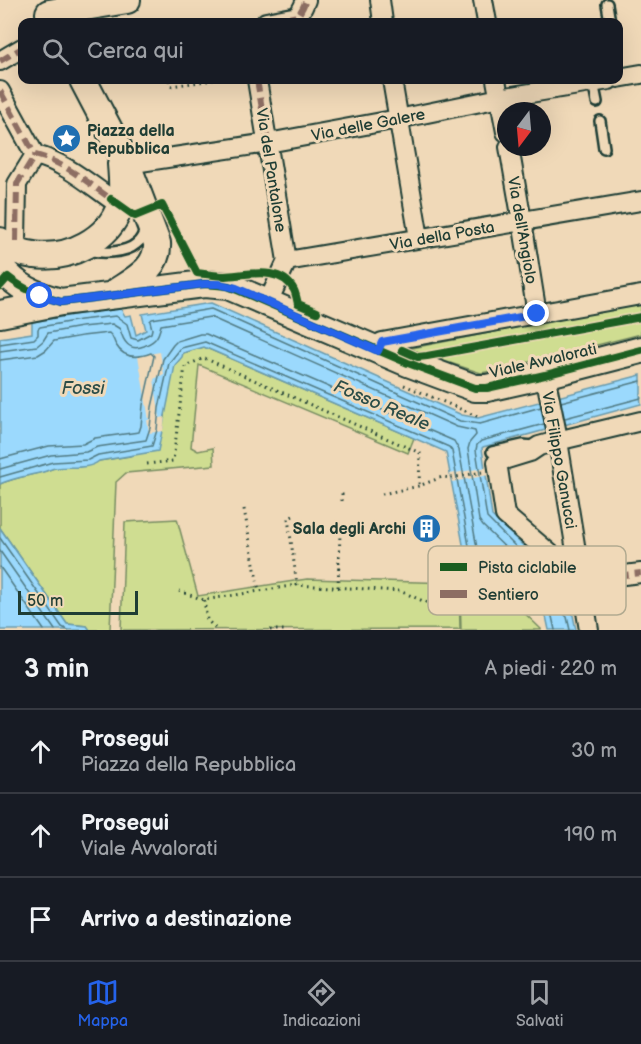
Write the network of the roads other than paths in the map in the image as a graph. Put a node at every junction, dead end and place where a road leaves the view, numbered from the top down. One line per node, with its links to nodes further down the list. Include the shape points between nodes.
1 (126, 0): 6 (street); 7 (street)
2 (306, 0): 8 (street, via 298,16)
3 (380, 0): 9 (street)
4 (483, 0): 10 (street)
5 (607, 4): 11 (lane)
6 (48, 12)
7 (104, 18)
8 (287, 18)
9 (382, 18)
10 (486, 18)
11 (609, 18)
12 (18, 50): 13 (street)
13 (0, 61)
14 (641, 74): 15 (street, Via delle Galere)
15 (623, 76)
16 (85, 84): 29 (street)
17 (258, 84): 27 (street, Via del Pantalone)
18 (393, 84): 25 (street)
19 (550, 84): 21 (street, Via delle Galere)
20 (608, 84): 23 (lane)
21 (498, 89): 25 (street, Via delle Galere)
22 (0, 91): 24 (street)
23 (597, 102)
24 (5, 107): 30 (street)
25 (399, 119): 27 (street, Via delle Galere); 36 (street)
26 (600, 121): 28 (lane)
27 (267, 143): 29 (street, Via delle Galere); 39 (street, Via del Pantalone)
28 (604, 148)
29 (120, 150): 34 (street); 38 (street, via 123,188 117,213 101,234)
30 (35, 155): 32 (street, via 67,168); 37 (street, via 17,184)
31 (511, 156): 35 (street, Via dell'Angiolo)
32 (111, 199)
33 (641, 201): 35 (street, Via della Posta)
34 (149, 221): 38 (lane, via 132,247 100,253); 41 (street, via 158,251 153,264)
35 (522, 221): 36 (street, Via della Posta); 46 (street, Via dell'Angiolo)
36 (418, 238): 39 (street, Via della Posta)
37 (8, 241): 38 (street, via 19,251 40,256)
38 (80, 248)
39 (287, 261): 44 (street)
40 (3, 276): 43 (street, via 26,290)
41 (111, 295): 43 (street); 44 (street, Viale Avvalorati, via 213,284 236,288)
42 (641, 295): 46 (street)
43 (61, 302): 45 (street)
44 (268, 302): 48 (street, Viale Avvalorati)
45 (0, 314)
46 (537, 314): 48 (street, via 382,342)
47 (641, 350): 49 (street, Viale Avvalorati)
48 (378, 351): 49 (street, Viale Avvalorati, via 475,388)
49 (547, 384): 51 (street, Via Filippo Ganucci)
50 (641, 421): 51 (street)
51 (556, 435): 52 (street); 55 (street, Via Filippo Ganucci)
52 (538, 446): 53 (lane); 54 (street, via 497,462 505,515)
53 (492, 452)
54 (541, 546)
55 (575, 546)
56 (641, 573): 57 (street)
57 (626, 575)
58 (587, 615): 59 (street, Via Filippo Ganucci)
59 (589, 630)

